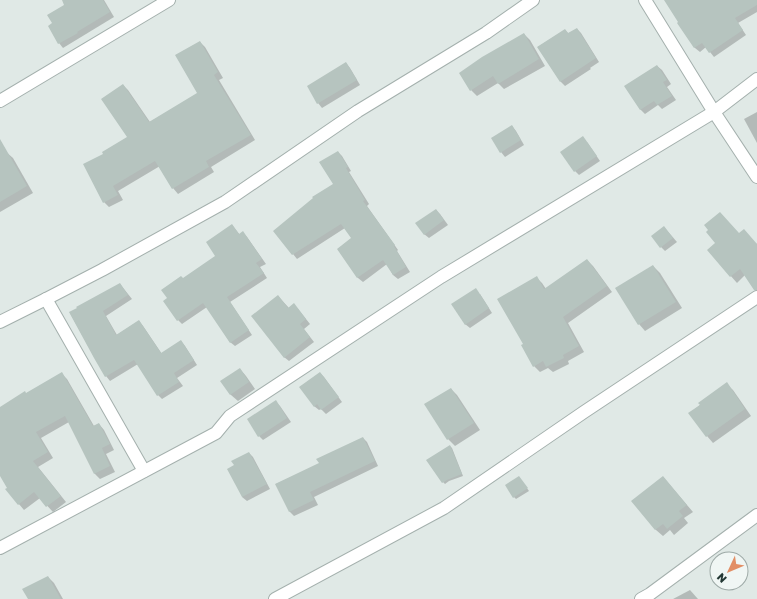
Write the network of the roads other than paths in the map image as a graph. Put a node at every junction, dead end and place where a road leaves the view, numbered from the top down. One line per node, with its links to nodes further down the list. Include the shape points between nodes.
1 (169, 0): 5 (street)
2 (533, 0): 9 (street, via 486,33 358,111 225,202)
3 (645, 0): 6 (street)
4 (757, 79): 6 (street)
5 (0, 100)
6 (714, 112): 7 (street); 11 (street, via 441,277 230,416 216,433)
7 (757, 177)
8 (757, 297): 15 (street, via 444,508)
9 (46, 299): 10 (street); 11 (street)
10 (0, 322)
11 (144, 471): 13 (street)
12 (757, 516): 14 (street)
13 (0, 548)
14 (648, 597)
15 (275, 599)

